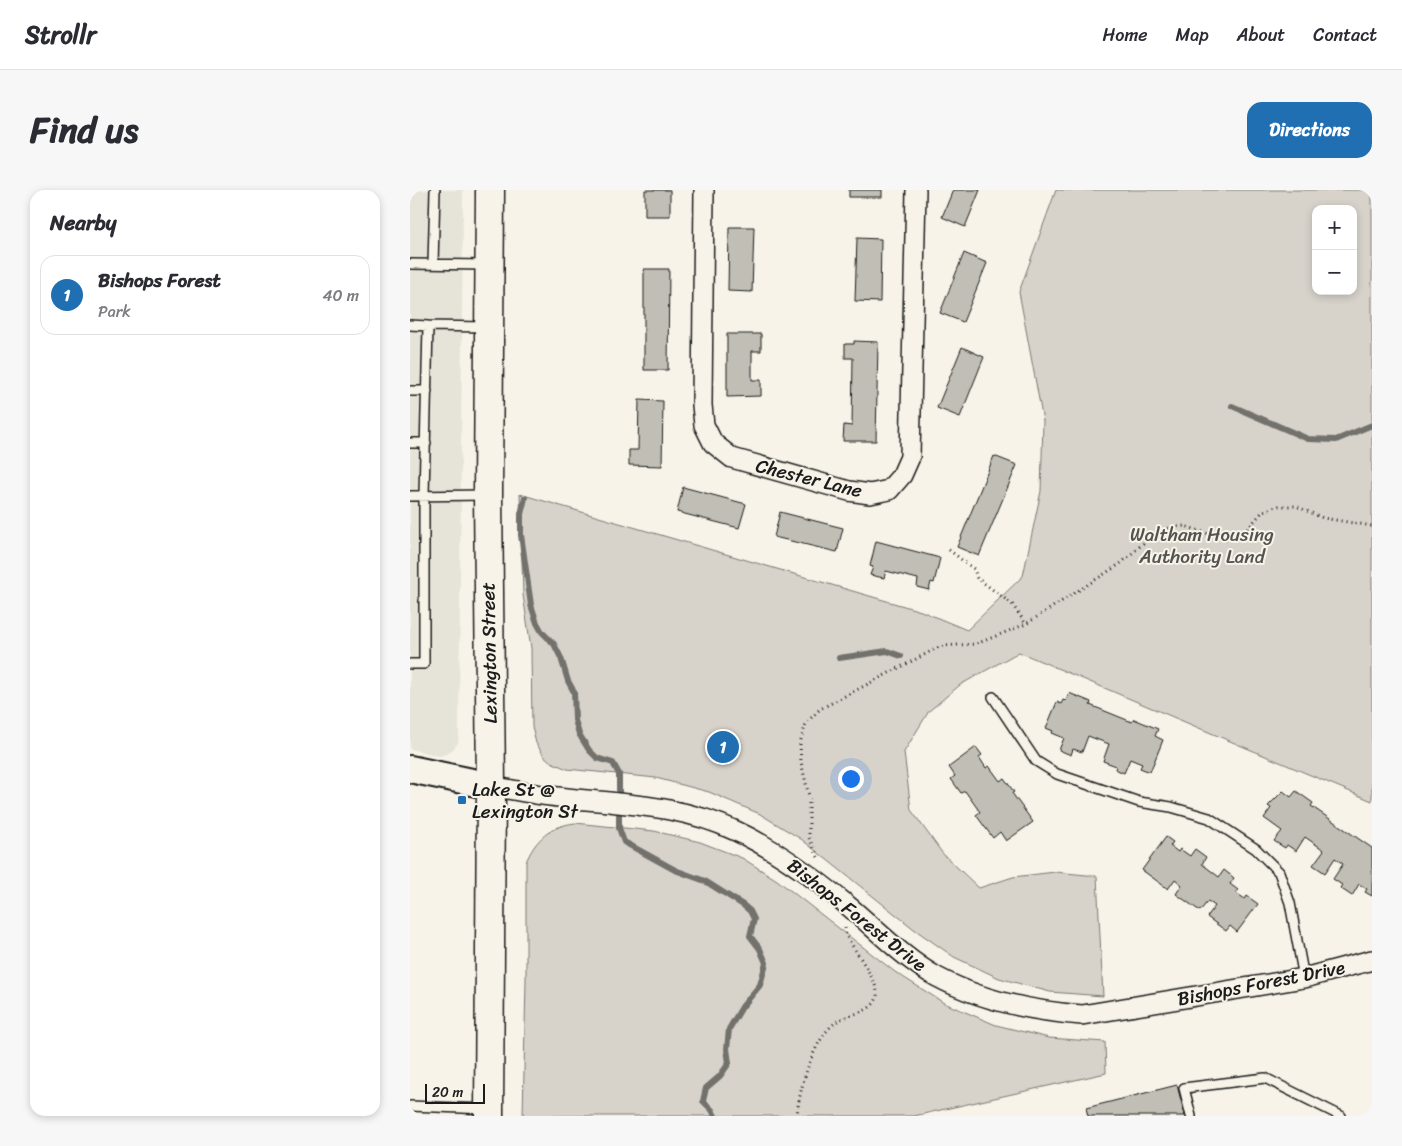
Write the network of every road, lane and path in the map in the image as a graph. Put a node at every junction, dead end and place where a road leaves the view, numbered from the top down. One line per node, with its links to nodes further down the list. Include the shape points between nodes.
1 (435, 190): 6 (lane)
2 (490, 190): 7 (main road, Lexington Street)
3 (704, 190): 4 (street, Chester Lane, via 702,405 704,425 713,443 732,458 870,494 889,490 902,475 910,457)
4 (916, 190)
5 (410, 264): 6 (lane)
6 (433, 264): 7 (lane)
7 (489, 265): 10 (main road, Lexington Street)
8 (410, 325): 9 (lane)
9 (428, 326): 10 (lane); 12 (lane)
10 (489, 327): 16 (main road, Lexington Street)
11 (410, 390): 12 (lane)
12 (427, 391): 14 (lane)
13 (410, 443): 14 (lane)
14 (426, 443): 15 (lane)
15 (424, 495): 16 (lane); 17 (lane); 21 (lane, via 424,664)
16 (488, 495): 24 (main road, Lexington Street)
17 (410, 496)
18 (1372, 526): 20 (path, via 1322,518 1296,506 1279,506 1263,511 1243,534 1234,538 1224,539 1185,526 1170,527 1154,534 1120,564)
19 (949, 550): 20 (path, via 974,569 977,578 1012,604)
20 (1026, 624): 25 (path, via 976,644 941,646 820,709 806,723 800,753 809,796 809,838 816,856)
21 (410, 664)
22 (993, 697): 28 (lane, via 1036,761 1057,774 1139,802 1209,818 1256,849 1279,872 1290,903)
23 (410, 769): 24 (street)
24 (491, 786): 28 (street, Bishops Forest Drive, via 557,797 658,807 734,830 769,848 823,886 905,955 937,977 1013,1006 1082,1016); 30 (main road, Lexington Street)
25 (824, 862)
26 (845, 927): 31 (path, via 846,936 878,993 868,1008 836,1021 824,1034 806,1070)
27 (1372, 960): 28 (street, Bishops Forest Drive)
28 (1304, 978)
29 (410, 1106): 30 (lane)
30 (489, 1112)
31 (797, 1116)
32 (1191, 1116): 33 (lane, via 1184,1088 1265,1078)
33 (1342, 1116)

